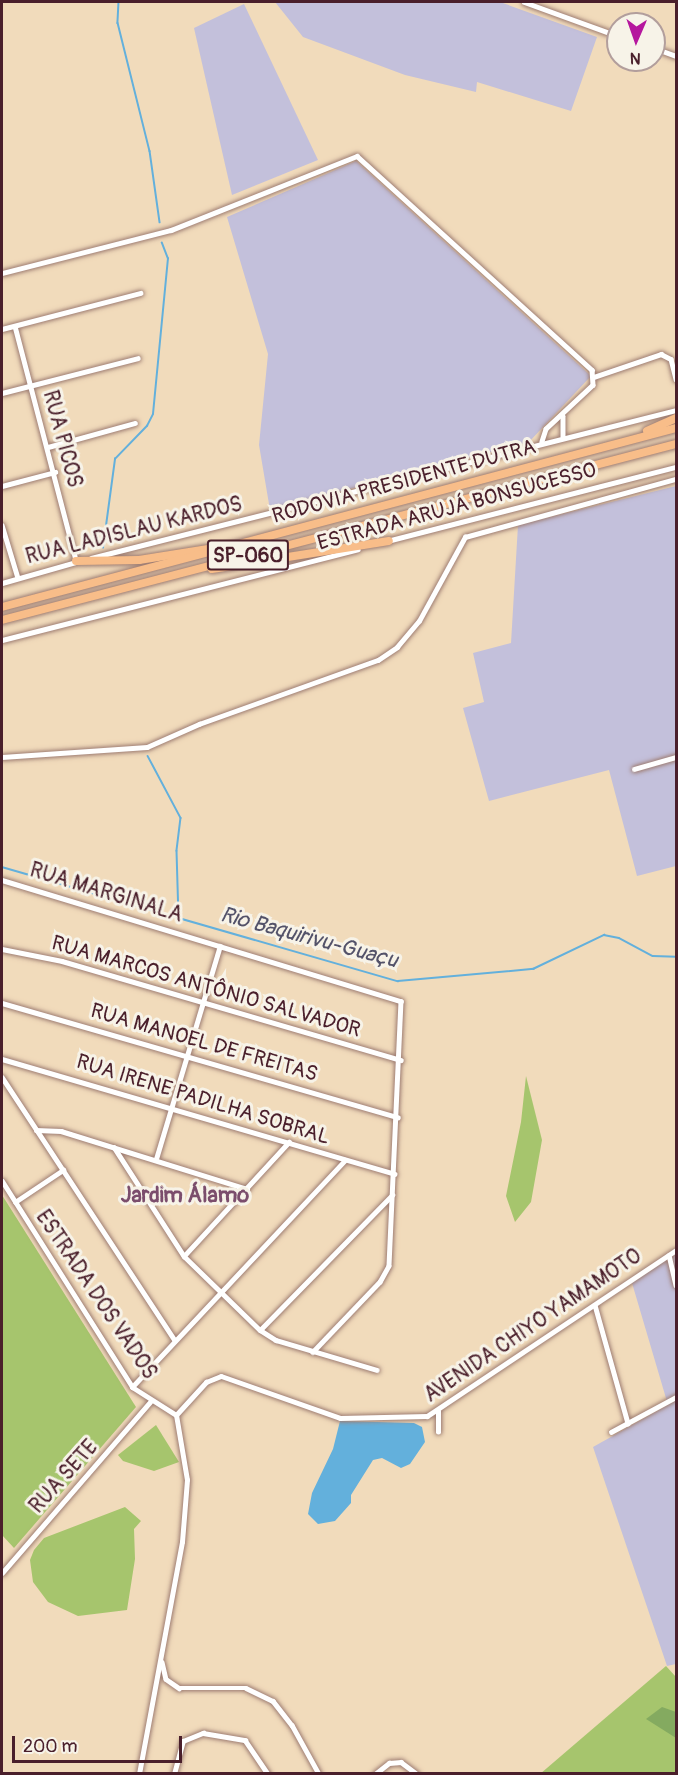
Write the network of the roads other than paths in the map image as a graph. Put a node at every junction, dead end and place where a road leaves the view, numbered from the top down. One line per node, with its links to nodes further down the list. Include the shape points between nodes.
1 (524, 2): 2 (street)
2 (606, 32)
3 (2, 273): 8 (street, via 156,234 350,156 361,157 590,368)
4 (140, 293): 5 (street)
5 (15, 326): 6 (street); 10 (street, RUA PICOS)
6 (2, 329)
7 (138, 358): 10 (street)
8 (594, 378): 9 (street, via 661,354 671,358); 13 (street, via 591,388)
9 (676, 379)
10 (30, 385): 11 (street); 21 (street, RUA PICOS)
11 (2, 393)
12 (676, 410): 17 (street, RUA LADISLAU KARDOS)
13 (563, 416): 17 (street); 18 (street, via 546,429)
14 (674, 418): 19 (highway)
15 (135, 423): 21 (street)
16 (676, 428): 19 (highway, RODOVIA PRESIDENTE DUTRA / SP-060)
17 (563, 436): 18 (street, RUA LADISLAU KARDOS)
18 (542, 441): 29 (street, RUA LADISLAU KARDOS)
19 (621, 442): 28 (highway, RODOVIA PRESIDENTE DUTRA / SP-060)
20 (676, 444): 30 (highway, RODOVIA PRESIDENTE DUTRA / SP-060)
21 (48, 447): 23 (street, RUA PICOS)
22 (676, 467): 27 (street, ESTRADA ARUJÁ BONSUCESSO)
23 (55, 472): 25 (street); 29 (street, RUA PICOS)
24 (676, 479): 36 (street, via 465,537 419,621 397,647 378,660 199,724 147,747)
25 (2, 486)
26 (2, 525): 31 (street)
27 (389, 541): 30 (highway); 35 (street, ESTRADA ARUJÁ BONSUCESSO)
28 (232, 548): 29 (highway, via 139,560); 33 (highway, RODOVIA PRESIDENTE DUTRA / SP-060)
29 (76, 561): 31 (street, RUA LADISLAU KARDOS)
30 (191, 570): 34 (highway, RODOVIA PRESIDENTE DUTRA / SP-060)
31 (18, 578): 32 (street, RUA LADISLAU KARDOS)
32 (2, 583)
33 (2, 607)
34 (2, 620)
35 (2, 640)
36 (2, 757)
37 (676, 758): 38 (street)
38 (634, 769)
39 (2, 880): 40 (street, RUA MARGINALA)
40 (220, 946): 43 (street); 46 (street, RUA MARGINALA, via 399,999 403,1006)
41 (2, 949): 43 (street, RUA MARCOS ANTÔNIO SALVADOR, via 62,961)
42 (2, 1003): 44 (street, RUA MANOEL DE FREITAS)
43 (204, 1004): 44 (street); 46 (street, RUA MARCOS ANTÔNIO SALVADOR)
44 (188, 1055): 48 (street); 49 (street, RUA MANOEL DE FREITAS)
45 (2, 1059): 48 (street, RUA IRENE PADILHA SOBRAL)
46 (401, 1060): 49 (street)
47 (2, 1077): 50 (street)
48 (172, 1106): 51 (street, RUA IRENE PADILHA SOBRAL); 53 (street)
49 (398, 1117): 56 (street)
50 (36, 1130): 52 (street, via 61,1131); 55 (street)
51 (290, 1142): 54 (street, RUA IRENE PADILHA SOBRAL); 58 (street)
52 (114, 1147): 53 (street); 63 (street)
53 (156, 1159): 58 (street)
54 (345, 1160): 56 (street, RUA IRENE PADILHA SOBRAL); 65 (street)
55 (63, 1170): 60 (street); 68 (street)
56 (394, 1174): 59 (street)
57 (2, 1181): 60 (street, ESTRADA DOS VADOS)
58 (247, 1189): 63 (street)
59 (393, 1194): 67 (street); 69 (street, via 386,1274)
60 (15, 1202): 71 (street, ESTRADA DOS VADOS)
61 (676, 1250): 62 (street, AVENIDA CHIYO YAMAMOTO)
62 (669, 1255): 64 (street); 66 (street, AVENIDA CHIYO YAMAMOTO)
63 (184, 1256): 65 (street)
64 (676, 1285)
65 (219, 1293): 67 (street); 68 (street)
66 (595, 1305): 74 (street, AVENIDA CHIYO YAMAMOTO); 76 (street)
67 (260, 1330): 69 (street, via 276,1340)
68 (175, 1340): 71 (street)
69 (313, 1352): 70 (street)
70 (377, 1370)
71 (132, 1387): 73 (street, ESTRADA DOS VADOS)
72 (676, 1397): 76 (street)
73 (150, 1402): 75 (street, ESTRADA DOS VADOS); 79 (street, RUA SETE)
74 (438, 1411): 75 (street, AVENIDA CHIYO YAMAMOTO, via 406,1419 340,1418 221,1376 206,1382); 77 (street)
75 (176, 1415): 80 (street, via 186,1463 186,1498 183,1542)
76 (628, 1423): 78 (street)
77 (438, 1432)
78 (612, 1432)
79 (2, 1573)
80 (161, 1660): 81 (street); 84 (street, via 166,1679 178,1688 246,1688 273,1701 292,1725)
81 (139, 1773)
82 (174, 1773): 83 (street, via 183,1741 203,1733 245,1740)
83 (268, 1773)
84 (319, 1773)
85 (375, 1773): 86 (street, via 401,1762)
86 (417, 1773)

